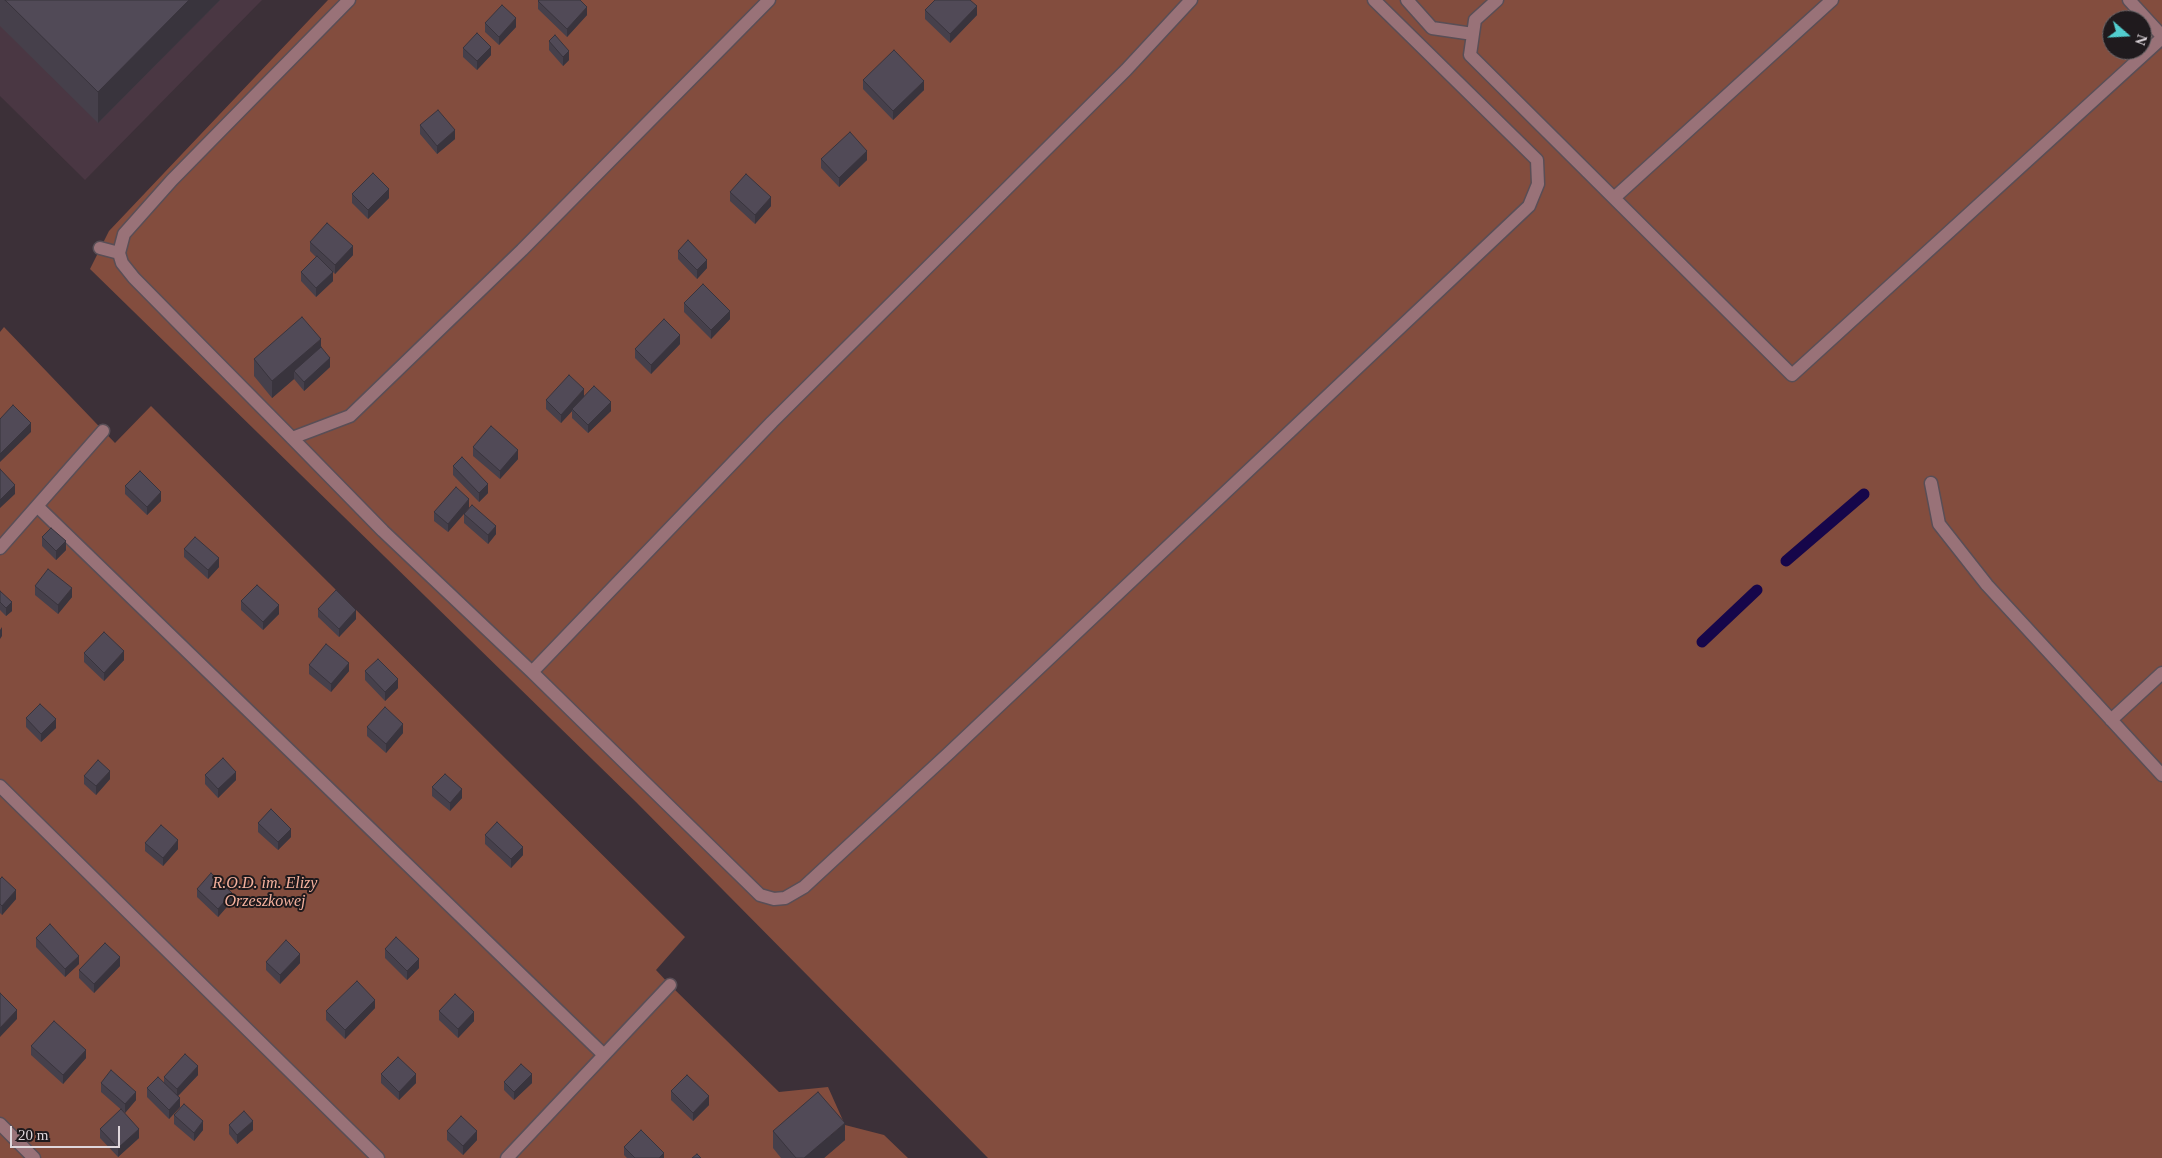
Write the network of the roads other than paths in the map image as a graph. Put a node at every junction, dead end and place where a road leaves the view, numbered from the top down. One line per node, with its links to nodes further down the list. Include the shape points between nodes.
1 (349, 0): 13 (lane, via 172,180 124,234)
2 (769, 0): 15 (lane, via 522,250 350,416)
3 (1191, 0): 19 (lane, via 1119,77 772,422)
4 (1374, 0): 19 (lane, via 1537,160 1538,184 1529,206 804,887 785,898 760,895)
5 (1407, 0): 9 (lane, via 1432,28)
6 (1497, 0): 9 (lane, via 1475,20)
7 (1832, 0): 11 (lane)
8 (2129, 0): 10 (lane)
9 (1473, 34): 11 (lane, via 1470,55)
10 (2162, 37): 11 (lane, via 1792,374)
11 (1614, 198)
12 (100, 248): 13 (lane)
13 (119, 253): 15 (lane, via 122,263 134,278)
14 (103, 431): 17 (lane)
15 (292, 438): 19 (lane, via 383,531)
16 (1931, 483): 21 (lane, via 1939,524 1987,585)
17 (37, 506): 18 (lane); 25 (lane)
18 (0, 548)
19 (532, 672)
20 (2162, 673): 21 (lane)
21 (2111, 720): 22 (lane)
22 (2162, 775)
23 (0, 786): 28 (lane)
24 (670, 985): 25 (lane)
25 (604, 1055): 29 (lane)
26 (0, 1124): 27 (lane)
27 (34, 1158)
28 (378, 1158)
29 (507, 1158)

